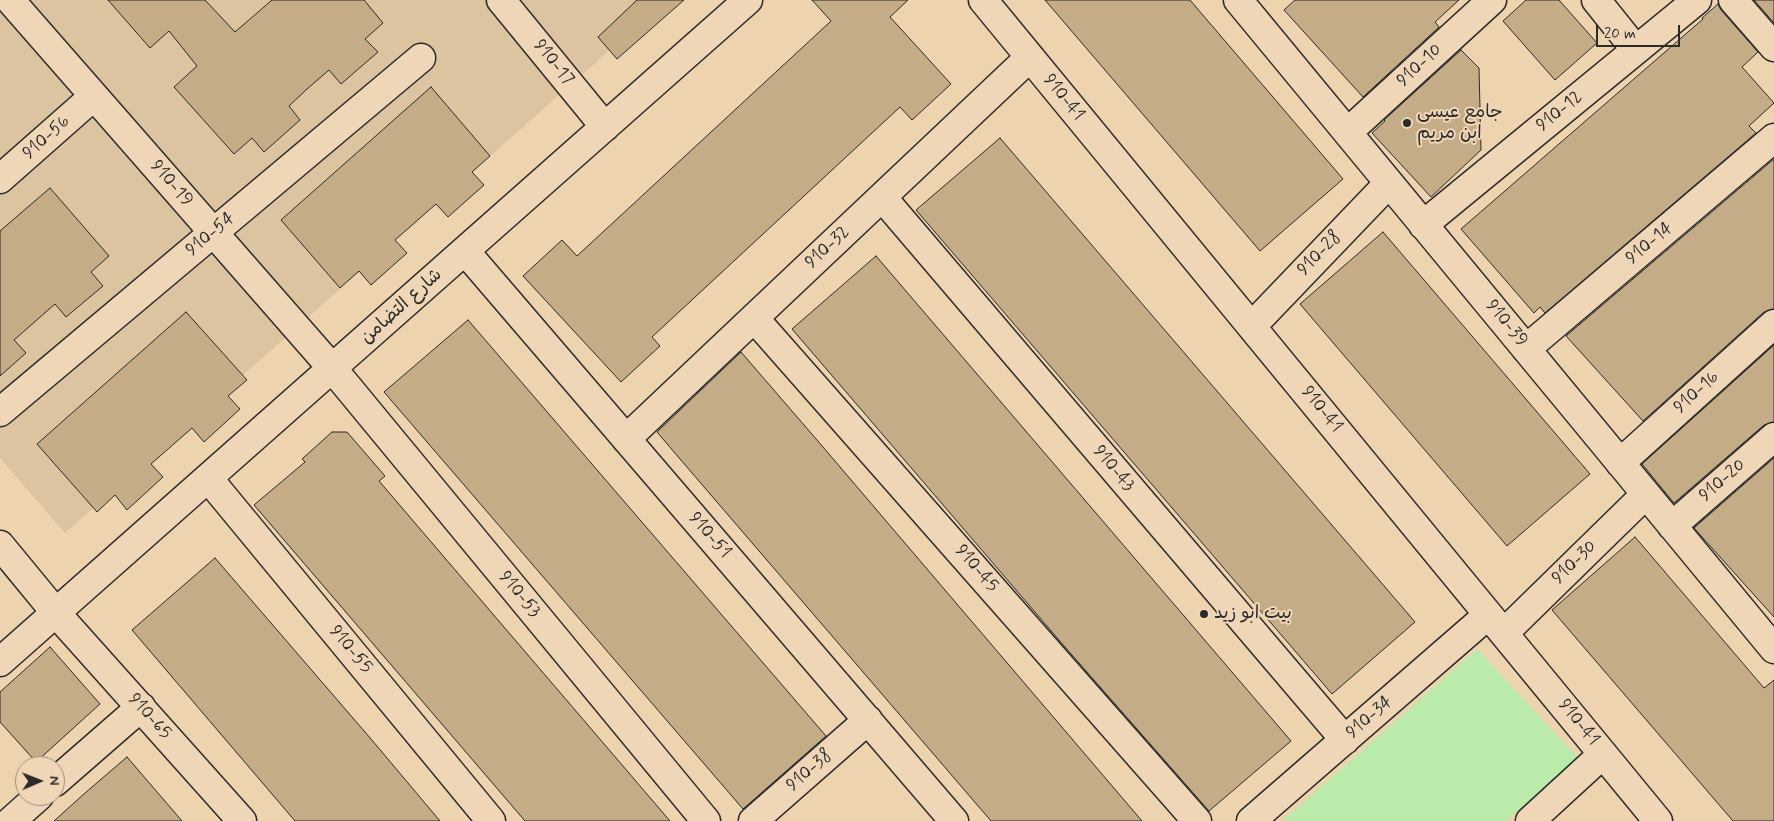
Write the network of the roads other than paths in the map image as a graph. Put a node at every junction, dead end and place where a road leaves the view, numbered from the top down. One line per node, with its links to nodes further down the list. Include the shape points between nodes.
1 (10, 0): 14 (street, 910-19)
2 (501, 0): 15 (street, 910-17)
3 (748, 0): 15 (street, شارع التضامن)
4 (983, 0): 12 (street, 910-41)
5 (1492, 0): 16 (street, 910-10)
6 (1596, 0): 11 (street)
7 (1697, 0): 11 (street, 910-12)
8 (1732, 0): 10 (street)
9 (1250, 4): 16 (street, 910-39)
10 (1774, 47)
11 (1636, 50): 21 (street, 910-12)
12 (1030, 57): 20 (street, 910-32); 26 (street, 910-41)
13 (421, 58): 22 (street, 910-54)
14 (94, 96): 18 (street, 910-56); 22 (street, 910-19)
15 (605, 127): 23 (street, شارع التضامن)
16 (1348, 132): 19 (street, 910-39)
17 (1774, 138): 27 (street, 910-14)
18 (0, 179)
19 (1389, 182): 21 (street, 910-39); 26 (street, 910-28)
20 (882, 197): 24 (street, 910-32); 43 (street, 910-43)
21 (1424, 225): 27 (street, 910-39)
22 (213, 232): 28 (street, 910-19); 29 (street, 910-54)
23 (465, 251): 28 (street, شارع التضامن); 31 (street, 910-51)
24 (754, 318): 31 (street, 910-32); 53 (street, 910-45)
25 (1774, 324): 32 (street, 910-16)
26 (1252, 326): 38 (street, 910-41)
27 (1526, 349): 32 (street, 910-39)
28 (332, 368): 33 (street, شارع التضامن); 50 (street, 910-53)
29 (0, 412)
30 (1774, 437): 35 (street, 910-20)
31 (626, 439): 42 (street, 910-51)
32 (1620, 463): 34 (street, 910-39)
33 (208, 478): 37 (street, شارع التضامن); 49 (street, 910-55)
34 (1646, 494): 35 (street, 910-39); 38 (street, 910-30)
35 (1672, 526): 39 (street, 910-39)
36 (0, 545): 37 (street, 910-65)
37 (56, 613): 40 (street, شارع التضامن); 41 (street, 910-65)
38 (1496, 624): 43 (street, 910-34); 44 (street, 910-41)
39 (1770, 635)
40 (0, 662)
41 (141, 708): 45 (street); 48 (street, 910-65)
42 (868, 720): 51 (street, 910-38); 52 (street, 910-51)
43 (1345, 740): 54 (street, 910-34)
44 (1603, 754): 55 (street); 56 (street, 910-41)
45 (65, 773)
46 (28, 806): 47 (street)
47 (11, 821)
48 (242, 821)
49 (491, 821)
50 (706, 821)
51 (753, 821)
52 (954, 821)
53 (1197, 821)
54 (1251, 821)
55 (1530, 821)
56 (1658, 821)

